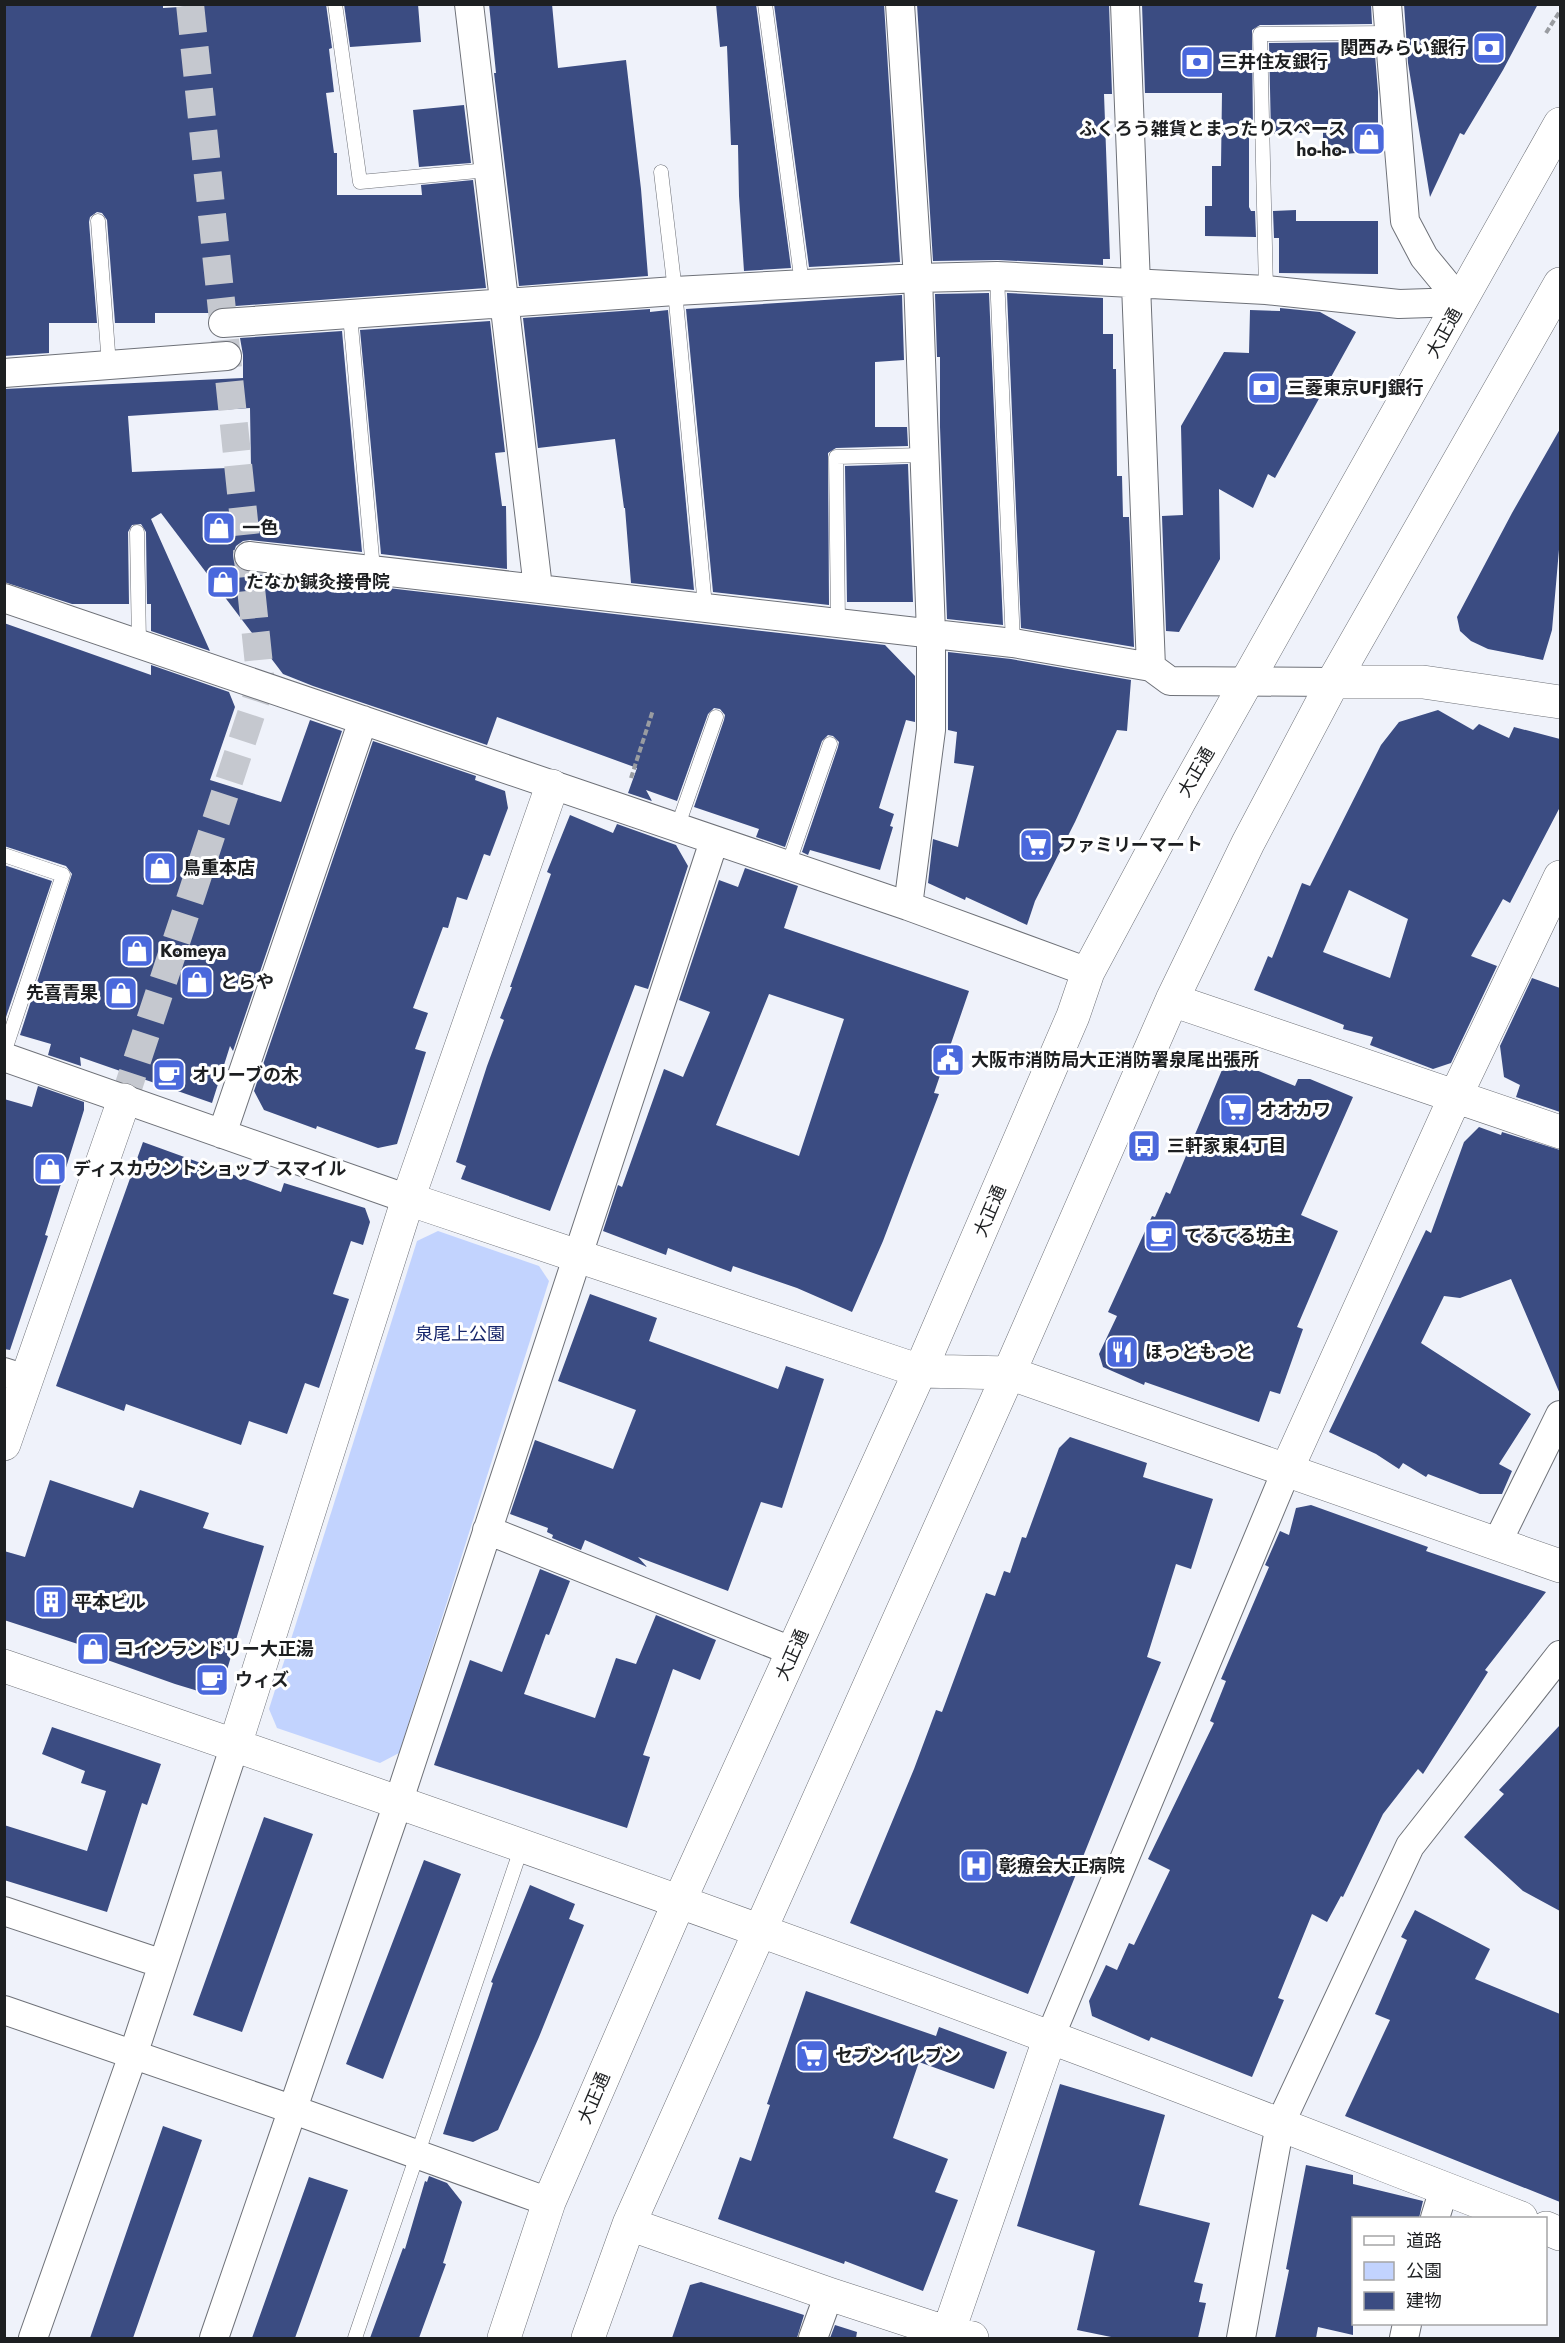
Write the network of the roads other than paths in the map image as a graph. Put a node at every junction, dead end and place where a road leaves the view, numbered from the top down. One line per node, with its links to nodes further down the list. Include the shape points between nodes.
1 (335, 4): 9 (lane, via 360,182)
2 (469, 4): 9 (street)
3 (765, 4): 14 (lane)
4 (900, 4): 13 (street)
5 (1125, 4): 15 (street)
6 (1387, 4): 7 (street)
7 (1389, 33): 16 (lane, via 1260,34); 19 (street, via 1405,221 1424,257)
8 (1560, 124): 19 (street, 大正通)
9 (488, 170): 20 (street)
10 (661, 172): 17 (lane)
11 (98, 221): 24 (lane)
12 (997, 276): 13 (street); 15 (street); 36 (lane)
13 (918, 278): 14 (street); 26 (street)
14 (802, 284): 17 (street)
15 (1137, 284): 16 (street); 37 (street)
16 (1266, 290): 19 (street, via 1399,304)
17 (675, 291): 20 (street); 32 (lane)
18 (1556, 300): 39 (street)
19 (1461, 302): 38 (street, 大正通)
20 (504, 303): 21 (street); 30 (street)
21 (350, 315): 22 (street); 29 (lane)
22 (223, 323)
23 (227, 357): 24 (street)
24 (110, 365): 25 (street)
25 (4, 373)
26 (924, 455): 33 (lane, via 836,457); 34 (street)
27 (137, 532): 35 (lane)
28 (249, 556): 29 (street)
29 (373, 569): 30 (street)
30 (538, 588): 32 (street)
31 (4, 598): 35 (street)
32 (705, 606): 33 (street)
33 (838, 622): 34 (street)
34 (931, 633): 36 (street); 50 (street, via 932,730)
35 (139, 643): 42 (street)
36 (1013, 643): 37 (street)
37 (1151, 667): 38 (street, via 1170,681)
38 (1248, 681): 39 (street); 51 (street, 大正通)
39 (1333, 682): 40 (street, via 1423,682); 52 (street, via 1248,843)
40 (1560, 702)
41 (716, 717): 45 (lane)
42 (363, 720): 44 (street); 57 (street)
43 (830, 744): 48 (lane)
44 (552, 786): 45 (street); 58 (street)
45 (677, 828): 46 (street)
46 (714, 841): 48 (street); 59 (street)
47 (4, 855): 53 (lane, via 63,875)
48 (788, 866): 50 (street)
49 (1560, 877): 54 (street)
50 (908, 906): 51 (street)
51 (1088, 972): 60 (street, 大正通, via 1073,1017)
52 (1172, 1000): 54 (street); 61 (street)
53 (4, 1055): 55 (street)
54 (1456, 1095): 56 (street); 65 (street)
55 (124, 1100): 57 (street); 62 (street)
56 (1560, 1132)
57 (222, 1134): 58 (street)
58 (408, 1198): 59 (street); 72 (street)
59 (579, 1257): 60 (street); 66 (street)
60 (920, 1371): 61 (street); 69 (street, 大正通)
61 (1009, 1373): 65 (street); 77 (street)
62 (15, 1375): 64 (street)
63 (1560, 1415): 67 (street)
64 (4, 1443)
65 (1287, 1470): 67 (street); 80 (street)
66 (487, 1530): 69 (street); 73 (street)
67 (1497, 1543): 68 (street)
68 (1560, 1566)
69 (794, 1652): 75 (street, 大正通)
70 (1560, 1655): 83 (street, via 1410,1846)
71 (4, 1666): 72 (street)
72 (235, 1745): 73 (street); 78 (street)
73 (398, 1803): 74 (street); 82 (street)
74 (522, 1846): 75 (street); 84 (lane)
75 (679, 1902): 77 (street); 85 (street, 大正通)
76 (4, 1911): 78 (street)
77 (760, 1932): 80 (street); 88 (street)
78 (163, 1965): 81 (street)
79 (4, 2010): 81 (street)
80 (1050, 2037): 83 (street); 90 (street)
81 (133, 2055): 82 (street); 91 (street)
82 (294, 2110): 84 (street); 92 (street)
83 (1280, 2124): 86 (street); 97 (street)
84 (418, 2155): 85 (street); 93 (lane)
85 (549, 2202): 94 (street, 大正通)
86 (1440, 2204): 87 (street)
87 (1515, 2217)
88 (629, 2224): 89 (street); 95 (street)
89 (829, 2294): 90 (street); 96 (street)
90 (956, 2337)
91 (33, 2338)
92 (214, 2338)
93 (355, 2338)
94 (504, 2338)
95 (588, 2338)
96 (813, 2338)
97 (1241, 2338)

